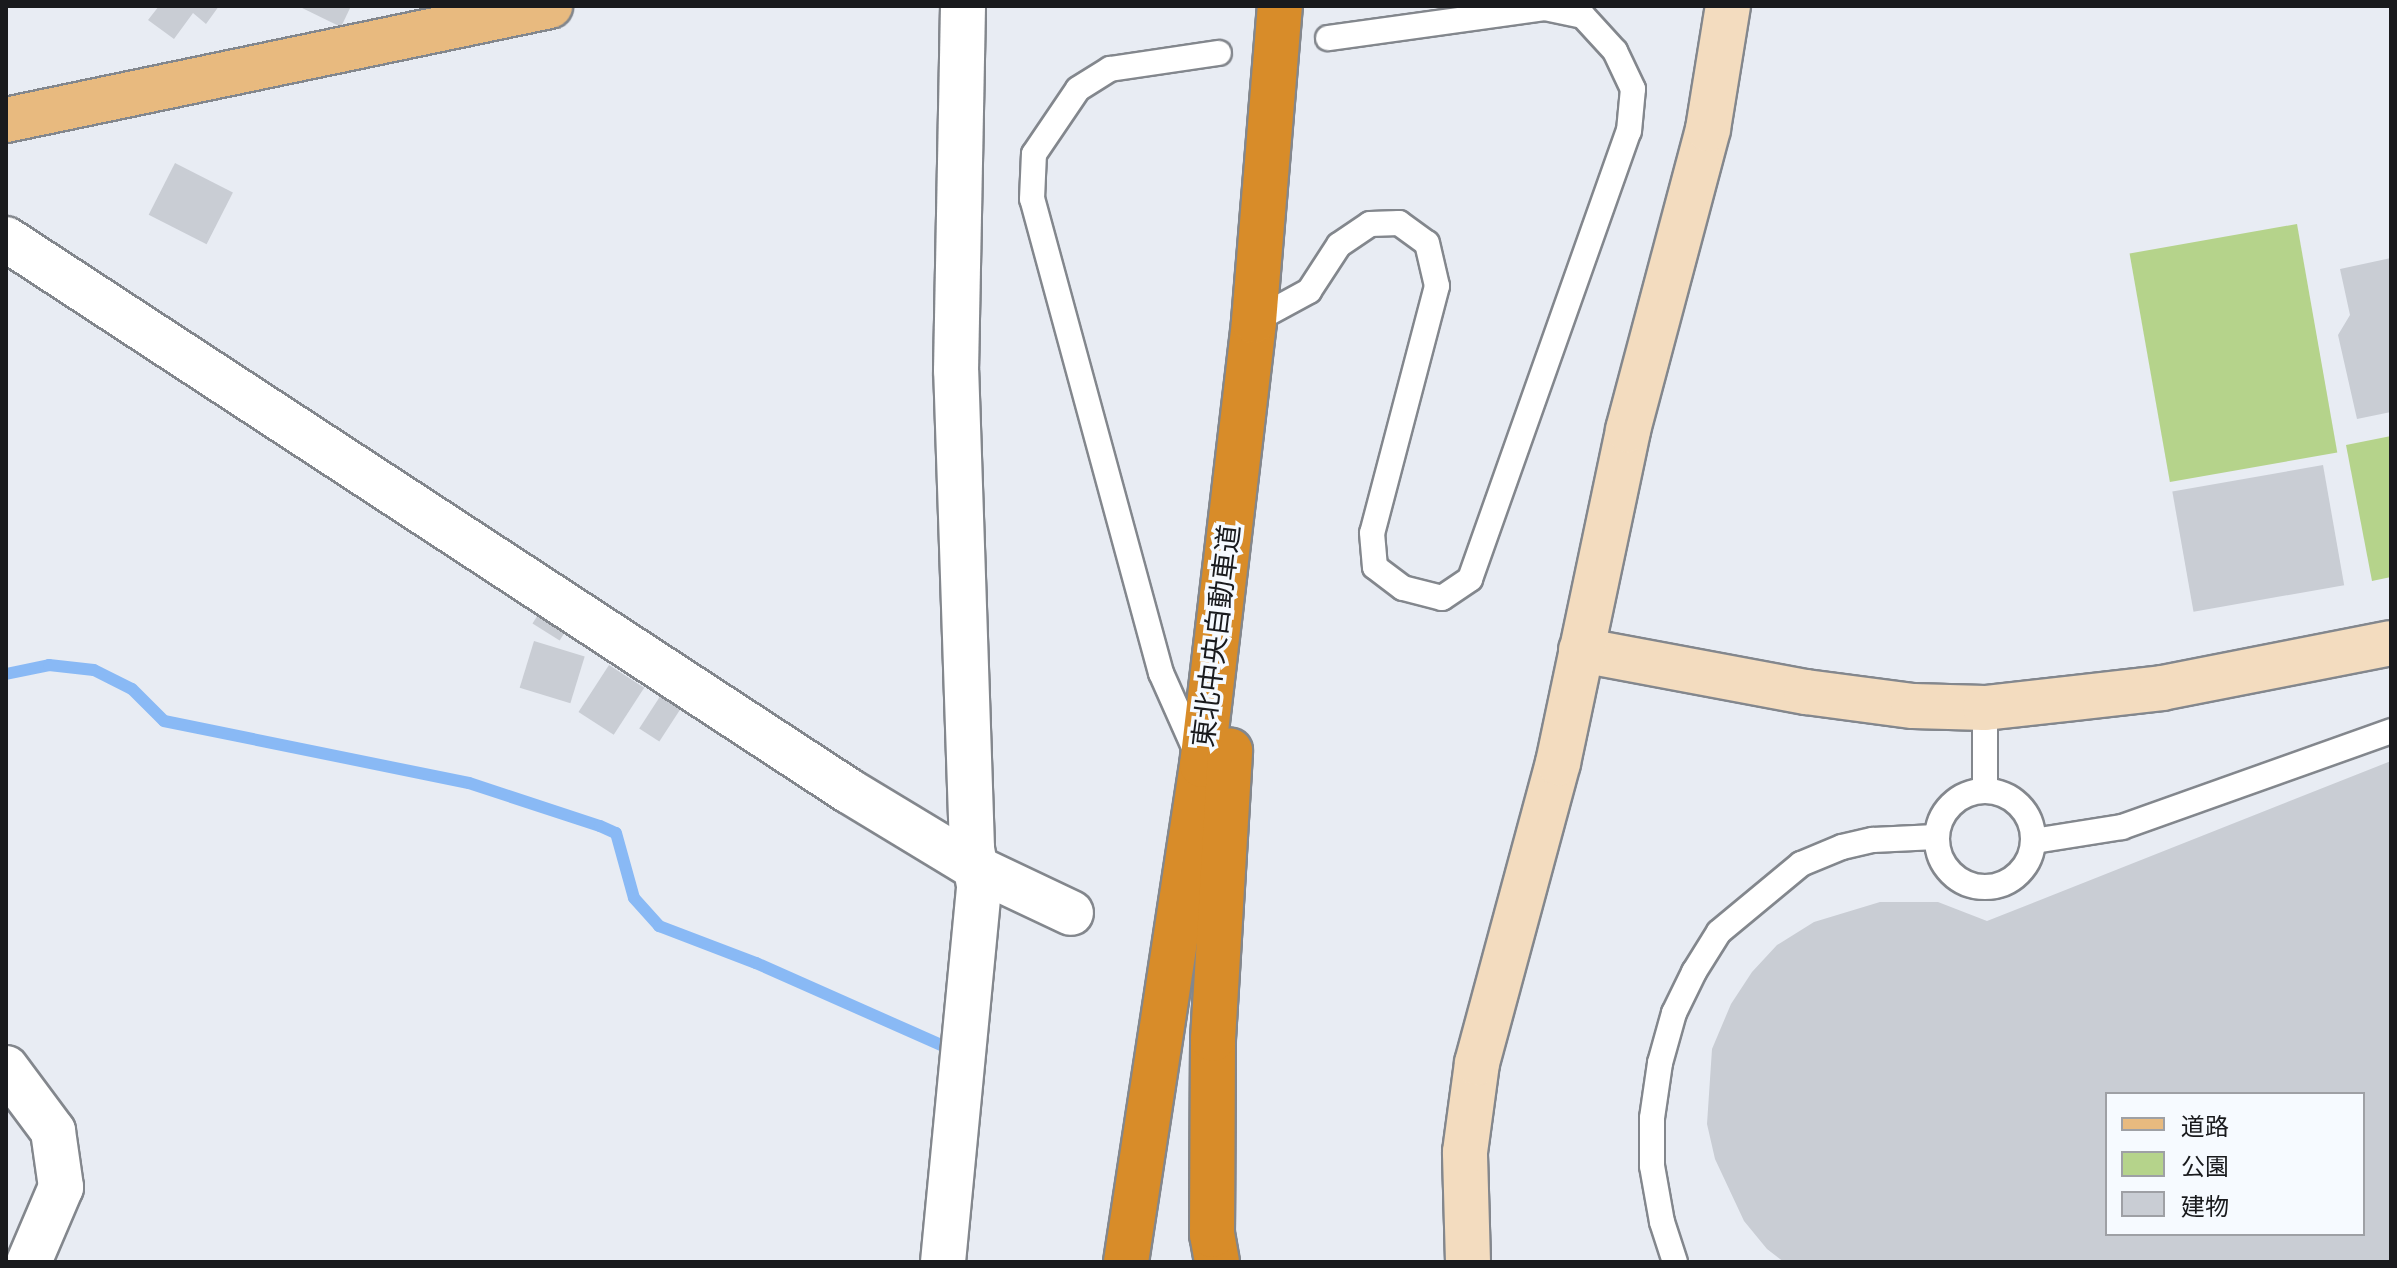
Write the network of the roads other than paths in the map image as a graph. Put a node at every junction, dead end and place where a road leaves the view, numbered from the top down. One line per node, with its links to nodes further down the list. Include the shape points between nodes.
1 (550, 6): 7 (main road)
2 (963, 6): 18 (street, via 956,371)
3 (1280, 6): 9 (highway, 東北中央自動車道)
4 (1728, 6): 11 (street, via 1708,129 1628,430)
5 (1328, 38): 9 (lane, via 1545,8 1583,16 1615,51 1633,89 1629,131 1470,579 1442,598 1403,588 1375,567 1372,533 1437,286 1427,243 1399,223 1370,224 1339,245 1309,291)
6 (1219, 53): 14 (lane, via 1110,69 1078,89 1034,154 1032,199 1161,673)
7 (6, 120)
8 (6, 239): 18 (street, via 849,791)
9 (1254, 321): 14 (highway, 東北中央自動車道); 24 (highway, via 1213,1039 1212,1235)
10 (2391, 643): 12 (street, via 2162,688)
11 (1581, 650): 12 (street, via 1806,692 1913,706); 25 (street, via 1558,763 1477,1063 1465,1152)
12 (1985, 708): 15 (lane)
13 (2391, 731): 17 (lane, via 2122,827)
14 (1202, 765): 23 (highway, 東北中央自動車道)
15 (1985, 789): 16 (lane, via 1962,795 1944,812); 17 (lane, via 2012,797 2029,816)
16 (1936, 837): 17 (lane, via 1942,861 1959,881 1983,888 2008,883 2027,866); 26 (lane, via 1873,840 1801,864 1719,932 1694,972 1674,1013 1652,1118 1652,1166)
17 (2034, 841)
18 (976, 868): 19 (street); 22 (street, via 979,885)
19 (1071, 913)
20 (6, 1068): 21 (street, via 53,1131 61,1187)
21 (29, 1262)
22 (943, 1262)
23 (1125, 1262)
24 (1217, 1262)
25 (1468, 1262)
26 (1675, 1262)

